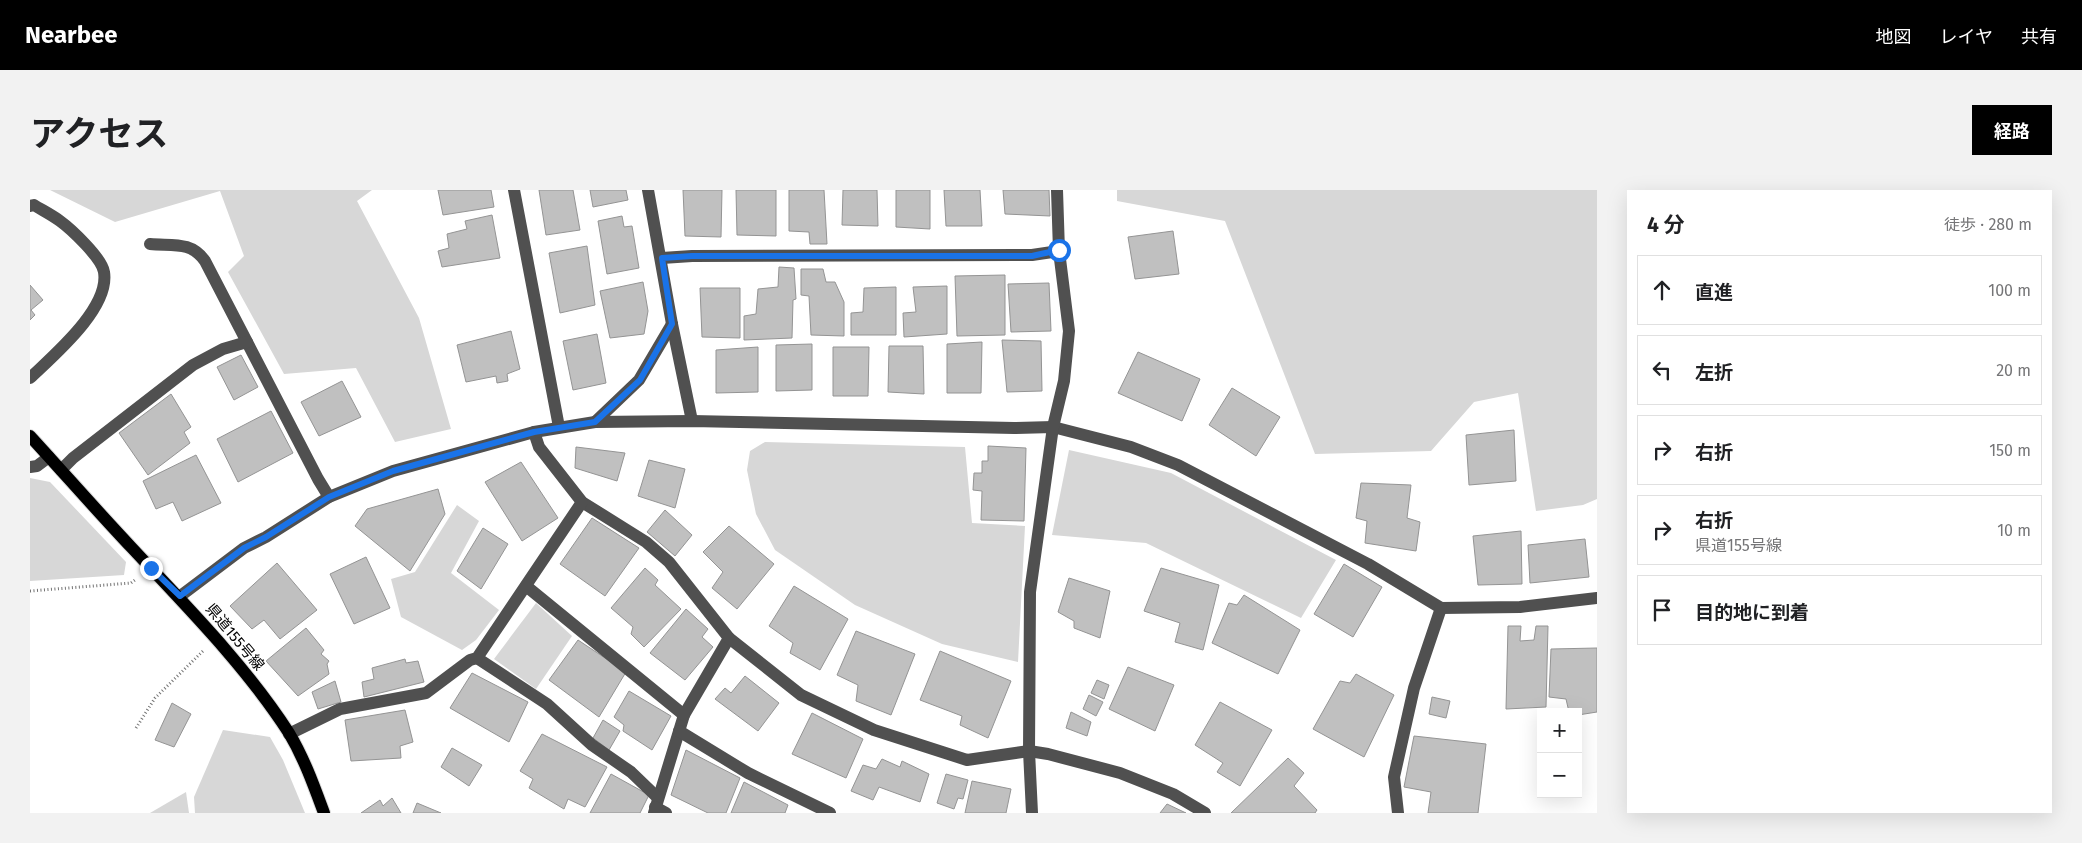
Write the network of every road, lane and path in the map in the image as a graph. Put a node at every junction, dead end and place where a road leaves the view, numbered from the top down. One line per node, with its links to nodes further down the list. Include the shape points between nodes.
1 (514, 190): 13 (street)
2 (648, 190): 7 (street)
3 (1057, 190): 6 (street)
4 (30, 206): 10 (street, via 34,205 60,221 95,256 104,272 101,297 84,323)
5 (150, 244): 9 (street, via 192,247 199,251)
6 (1059, 250): 7 (street, via 1032,256); 14 (street, via 1069,331 1064,381)
7 (662, 258): 8 (street)
8 (672, 324): 11 (street); 12 (street, via 640,380)
9 (247, 342): 19 (street, via 223,349 193,365); 20 (street)
10 (30, 378)
11 (692, 421): 12 (street); 14 (street)
12 (595, 422): 13 (street)
13 (559, 427): 15 (street)
14 (1053, 427): 27 (street, via 1131,447 1178,465 1368,564); 35 (street, via 1030,592)
15 (534, 432): 20 (street, via 393,471); 21 (street, via 539,447)
16 (30, 436): 17 (main road, 県道155号線)
17 (49, 457): 18 (street); 19 (main road, 県道155号線)
18 (30, 467)
19 (61, 470): 22 (main road, 県道155号線)
20 (329, 497): 25 (street, via 244,548)
21 (582, 502): 23 (street); 28 (street, via 646,542 670,562)
22 (151, 568): 24 (path, via 131,583); 25 (main road, 県道155号線)
23 (526, 586): 30 (street); 31 (street)
24 (30, 591)
25 (180, 596): 29 (main road, 県道155号線)
26 (1597, 598): 27 (street, via 1520,607)
27 (1441, 608): 41 (street, via 1414,688 1394,777)
28 (729, 638): 31 (street); 35 (street, via 801,695 874,730 967,760)
29 (216, 639): 32 (path, via 155,698); 34 (main road, 県道155号線)
30 (477, 658): 34 (street, via 426,693 340,709); 36 (street, via 547,704 592,745 631,772)
31 (684, 715): 33 (street)
32 (136, 728)
33 (679, 731): 36 (street); 38 (street, via 748,774)
34 (289, 734): 37 (main road, 県道155号線, via 310,772)
35 (1030, 751): 39 (street); 40 (street, via 1120,773 1173,794)
36 (658, 808)
37 (324, 813)
38 (830, 813)
39 (1032, 813)
40 (1205, 813)
41 (1398, 813)

